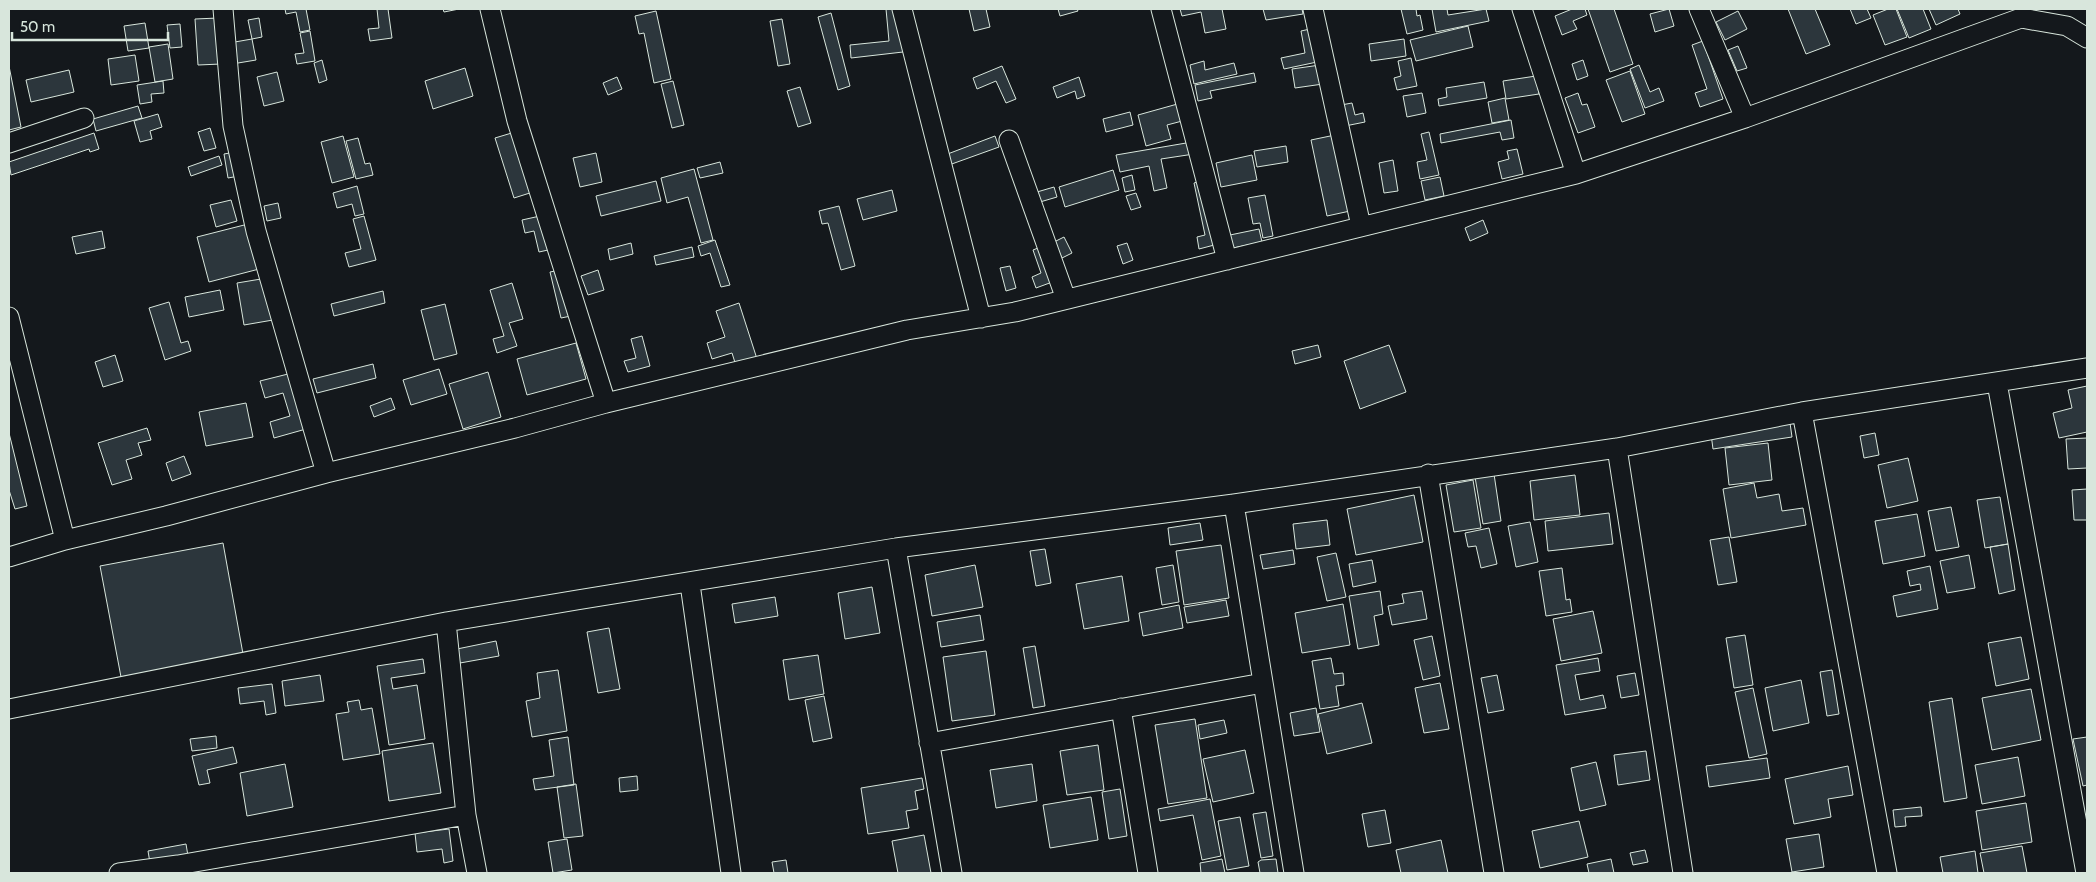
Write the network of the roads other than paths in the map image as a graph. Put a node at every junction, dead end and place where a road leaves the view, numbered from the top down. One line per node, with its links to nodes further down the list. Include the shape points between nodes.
1 (222, 9): 25 (street, via 234,126 256,231)
2 (490, 9): 22 (street, via 517,121)
3 (902, 9): 19 (street)
4 (1161, 9): 16 (street)
5 (1313, 9): 15 (street)
6 (1522, 9): 14 (street)
7 (1699, 9): 11 (street)
8 (2019, 13): 9 (street, via 2067,26); 11 (street)
9 (2087, 38)
10 (84, 118): 13 (street)
11 (1745, 118): 14 (street)
12 (1009, 140): 17 (street)
13 (9, 143)
14 (1576, 174): 15 (street)
15 (1360, 226): 16 (street)
16 (1227, 260): 17 (street)
17 (1066, 300): 19 (street)
18 (9, 317): 28 (street)
19 (981, 318): 22 (street, via 907,330)
20 (2087, 368): 21 (street)
21 (1997, 383): 23 (street); 47 (street)
22 (606, 402): 25 (street, via 515,428)
23 (1802, 412): 24 (street); 46 (street)
24 (1617, 448): 26 (street); 45 (street)
25 (326, 473): 28 (street)
26 (1428, 474): 27 (street); 44 (street)
27 (1234, 504): 29 (street); 33 (street)
28 (64, 540): 30 (street)
29 (896, 548): 31 (street); 36 (street)
30 (9, 557)
31 (690, 584): 32 (street); 40 (street)
32 (446, 622): 35 (street); 37 (street)
33 (1263, 682): 34 (street); 43 (street)
34 (1121, 708): 36 (street); 42 (street)
35 (9, 709)
36 (929, 743): 41 (street)
37 (466, 815): 38 (street); 39 (street)
38 (119, 873)
39 (477, 873)
40 (731, 873)
41 (952, 873)
42 (1148, 873)
43 (1294, 873)
44 (1494, 873)
45 (1683, 873)
46 (1887, 873)
47 (2086, 873)

